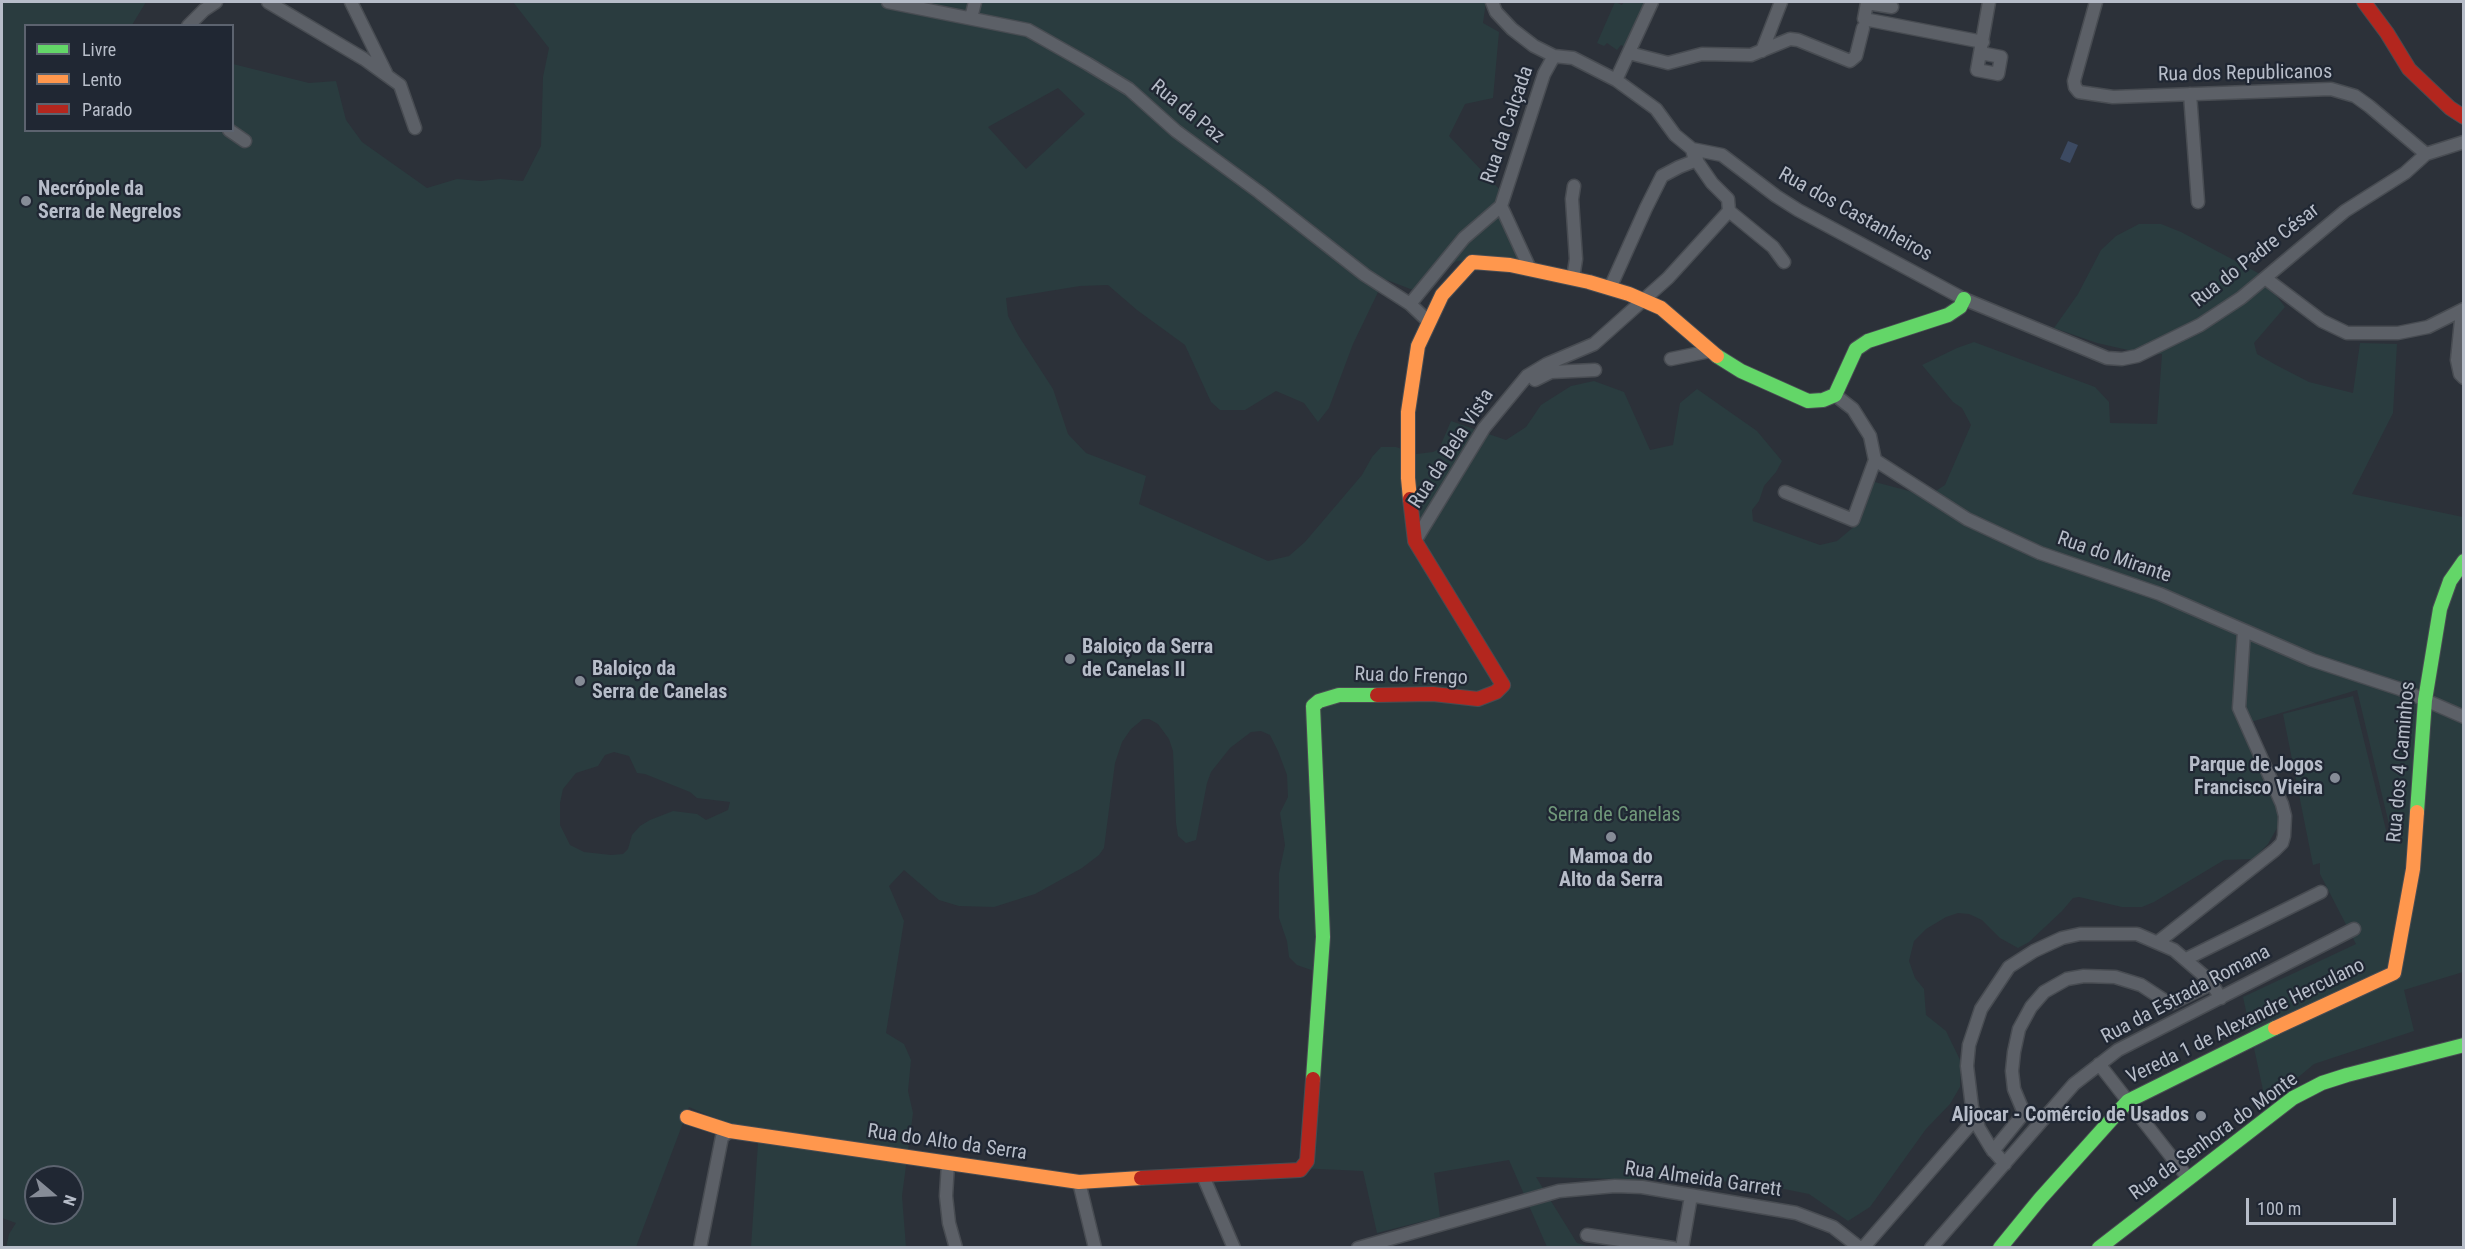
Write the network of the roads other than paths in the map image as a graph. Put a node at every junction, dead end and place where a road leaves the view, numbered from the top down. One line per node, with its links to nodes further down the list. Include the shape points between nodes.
1 (216, 2): 16 (street)
2 (268, 2): 20 (street)
3 (351, 2): 20 (street)
4 (888, 2): 13 (street, Rua da Paz)
5 (975, 2): 13 (street)
6 (1492, 2): 19 (street, via 1512,29)
7 (1652, 2): 18 (street)
8 (1781, 2): 17 (street)
9 (1989, 2): 15 (street, via 1982,48)
10 (2096, 2): 22 (street, Rua dos Republicanos, via 2074,81 2079,92 2113,97)
11 (2364, 2): 23 (street, via 2409,69)
12 (1892, 4): 14 (street, via 1867,3); 15 (street)
13 (971, 18): 41 (street, Rua da Paz, via 1028,30 1129,89 1176,131 1365,275)
14 (1863, 23): 15 (street); 17 (street, via 1856,56 1850,61 1798,40 1782,41)
15 (1889, 23)
16 (190, 24)
17 (1762, 51): 18 (street, via 1751,55 1702,54 1668,63)
18 (1629, 53): 21 (street)
19 (1554, 56): 21 (street, Rua da Calçada, via 1573,58); 32 (street, Rua da Calçada, via 1537,95)
20 (387, 75): 24 (street, via 400,85)
21 (1616, 80): 29 (street, via 1656,109)
22 (2190, 94): 28 (street, Rua dos Republicanos, via 2323,88 2339,91 2370,106); 31 (street)
23 (2463, 117)
24 (415, 128)
25 (233, 132): 26 (street)
26 (245, 141)
27 (2463, 142): 28 (street, Rua do Padre César)
28 (2426, 154): 37 (street, Rua do Padre César, via 2405,173 2345,211)
29 (1695, 155): 33 (street, via 1712,183 1728,199); 38 (street, via 1662,176); 39 (street, Rua dos Castanheiros, via 1722,155 1798,210)
30 (1574, 186): 36 (street)
31 (2198, 202)
32 (1501, 206): 35 (street, Rua da Calçada); 41 (street, via 1464,238)
33 (1729, 211): 34 (street, via 1773,247); 40 (street, Rua da Bela Vista, via 1668,278)
34 (1784, 262)
35 (1530, 269): 36 (street, Rua do Frengo); 43 (street, Rua do Frengo, via 1472,262 1442,295)
36 (1573, 278): 38 (street)
37 (2265, 278): 39 (street, Rua do Padre César, via 2200,325 2145,354 2122,359 2100,356); 42 (street, via 2322,321 2346,333 2398,333 2428,327)
38 (1610, 288): 40 (street)
39 (1964, 299): 49 (street, via 1948,315 1868,341 1856,349)
40 (1641, 300): 44 (street, via 1661,308); 48 (street, Rua da Bela Vista, via 1594,344 1537,370)
41 (1410, 304): 43 (street, Rua da Paz)
42 (2463, 310): 47 (street, via 2457,360)
43 (1428, 321): 52 (street, Rua do Frengo, via 1418,346 1408,412 1408,478)
44 (1710, 351): 45 (street); 49 (street, via 1741,371 1808,401)
45 (1671, 359)
46 (1595, 370): 48 (street, via 1551,372)
47 (2463, 378)
48 (1513, 392): 52 (street, Rua da Bela Vista, via 1484,428)
49 (1835, 395): 50 (street, via 1853,410 1870,436)
50 (1875, 460): 51 (street, via 1853,520); 54 (street, Rua do Mirante, via 1967,519 2040,553 2160,594)
51 (1785, 492)
52 (1415, 541): 73 (street, Rua do Frengo, via 1503,685 1478,699 1432,694 1339,695 1313,706 1323,937 1307,1161 1300,1170)
53 (2463, 561): 55 (street, Rua dos 4 Caminhos, via 2450,581 2440,609)
54 (2244, 630): 55 (street, Rua do Mirante, via 2312,660); 59 (street, via 2239,708 2282,804 2284,836 2275,850)
55 (2425, 700): 56 (street, Rua do Mirante); 61 (street, Rua dos 4 Caminhos, via 2413,869)
56 (2463, 717)
57 (2320, 892): 60 (street)
58 (2354, 929): 63 (street, Rua da Estrada Romana)
59 (2158, 942): 60 (street); 68 (street, via 2137,934 2080,934 2034,951 2009,967 1981,1009 1969,1045 1968,1090)
60 (2186, 959): 62 (street)
61 (2394, 972): 66 (street, Vereda 1 de Alexandre Herculano)
62 (2211, 984): 63 (street); 70 (street, via 2170,1004 2141,985 2115,977 2067,979 2044,992 2019,1029 2014,1052 2014,1089 2024,1113)
63 (2220, 998): 65 (street, Rua da Estrada Romana, via 2118,1050)
64 (2463, 1045): 74 (street, Rua da Senhora do Monte, via 2322,1083 2293,1098)
65 (2099, 1064): 66 (street); 72 (street, Rua da Estrada Romana, via 2074,1084)
66 (2128, 1101): 74 (street); 88 (street, Vereda 1 de Alexandre Herculano)
67 (687, 1118): 69 (street, Rua do Alto da Serra)
68 (1976, 1118): 70 (street); 79 (street)
69 (730, 1131): 71 (street, Rua do Alto da Serra); 80 (street, via 722,1137)
70 (1993, 1150): 72 (street)
71 (948, 1163): 75 (street, Rua do Alto da Serra); 81 (street, via 946,1196)
72 (2005, 1164): 87 (street, Rua da Estrada Romana)
73 (1203, 1176): 75 (street, Rua do Alto da Serra); 83 (street)
74 (2188, 1178): 89 (street, Rua da Senhora do Monte)
75 (1079, 1182): 82 (street)
76 (1691, 1196): 79 (street, Rua Almeida Garrett, via 1796,1213 1833,1227); 84 (street, Rua Almeida Garrett, via 1624,1186 1559,1191); 86 (street)
77 (1587, 1235): 78 (street)
78 (1612, 1243): 85 (street)
79 (1855, 1246)
80 (700, 1248)
81 (956, 1248)
82 (1095, 1248)
83 (1234, 1248)
84 (1358, 1248)
85 (1673, 1248)
86 (1682, 1248)
87 (1931, 1248)
88 (2000, 1248)
89 (2099, 1248)

